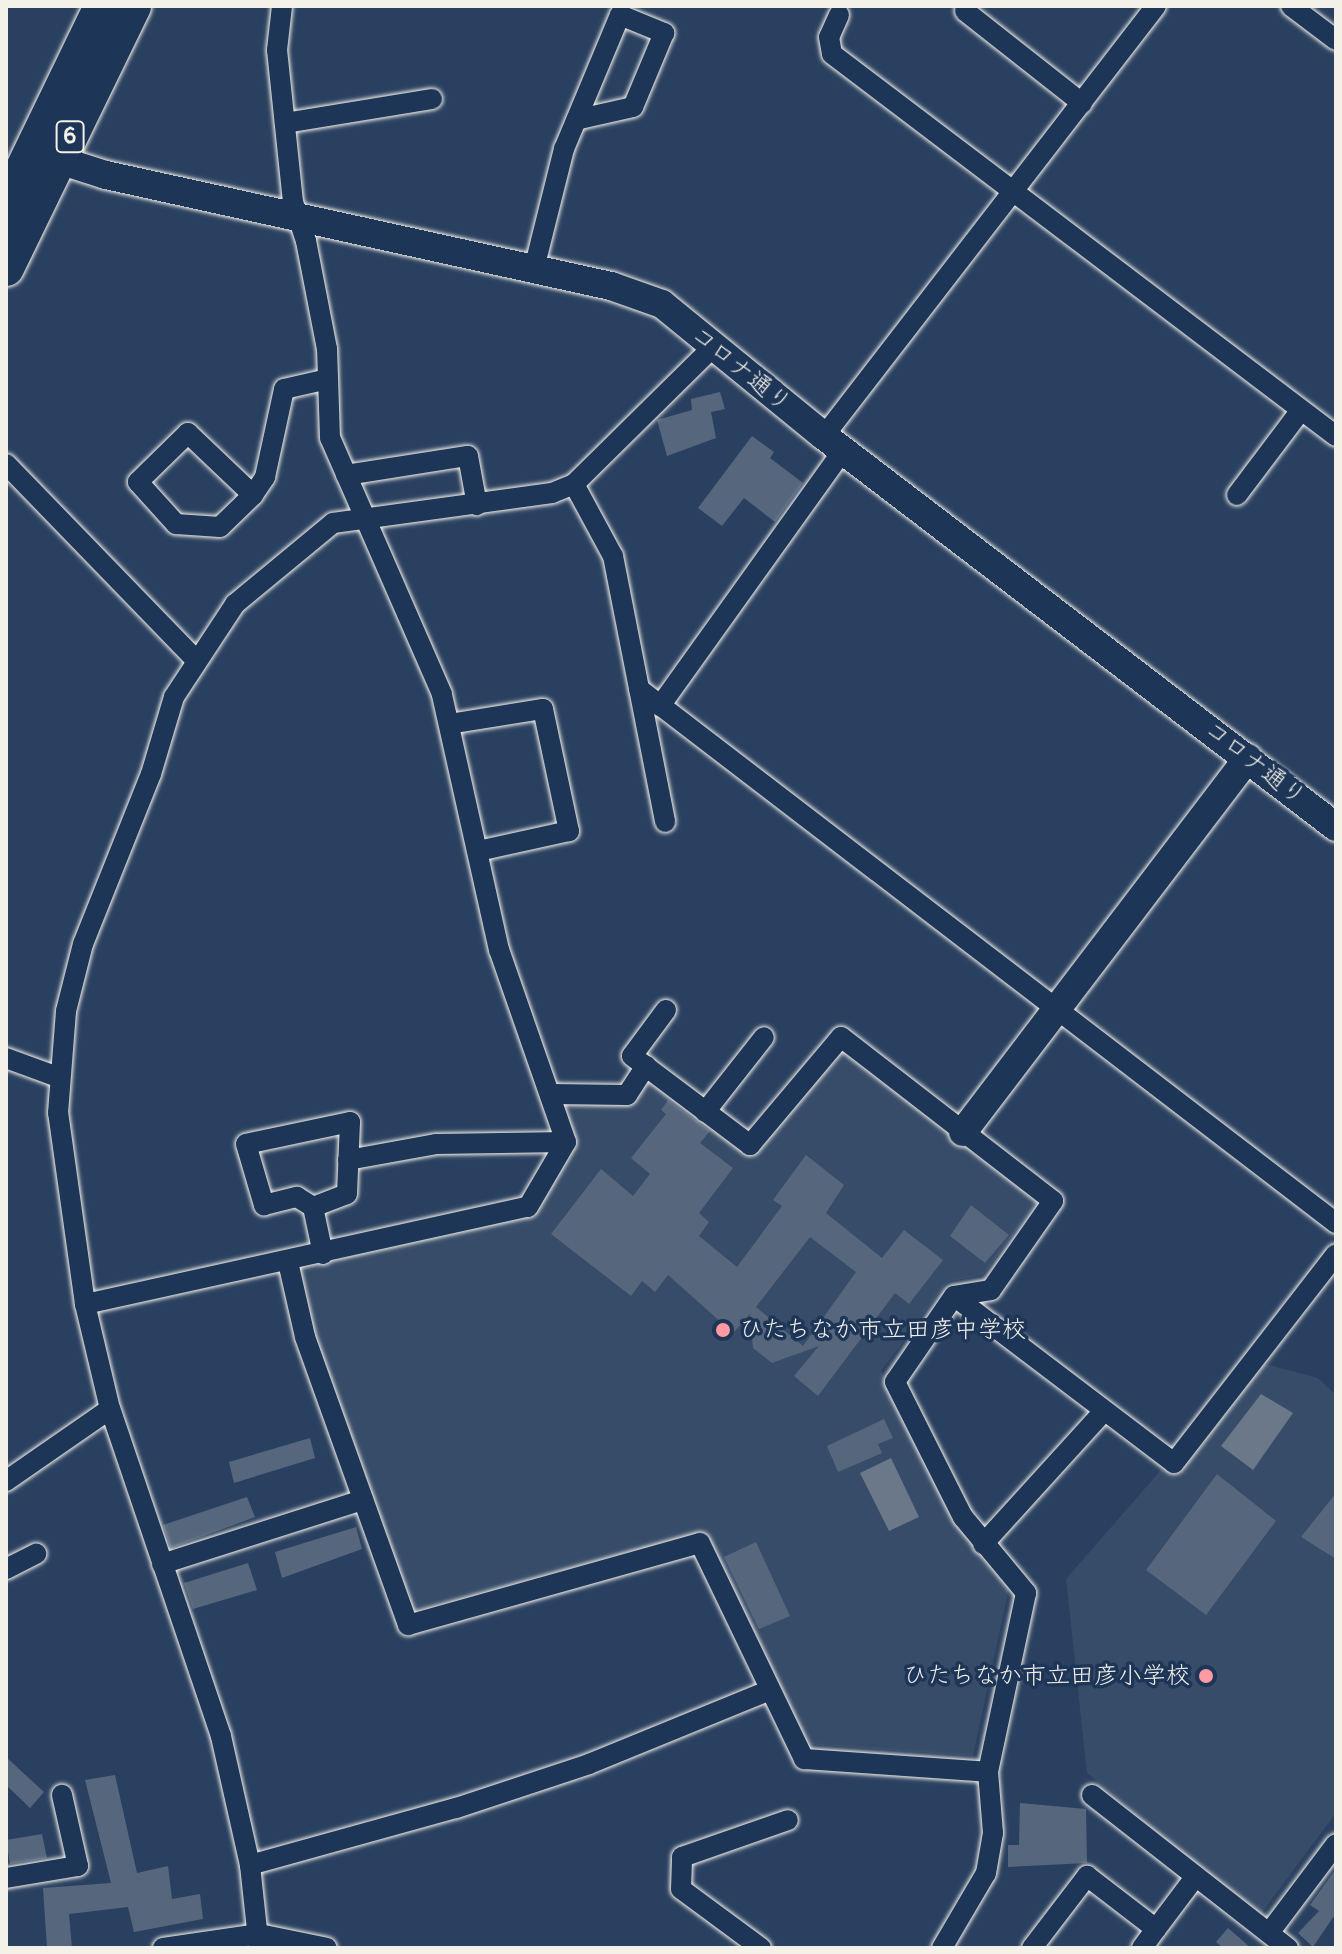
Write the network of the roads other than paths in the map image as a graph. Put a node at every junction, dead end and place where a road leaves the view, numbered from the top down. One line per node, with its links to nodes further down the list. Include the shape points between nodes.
1 (102, 6): 13 (highway, 6)
2 (133, 6): 13 (highway, 6)
3 (282, 6): 12 (street, via 277,50)
4 (1156, 6): 10 (street)
5 (1291, 6): 8 (street)
6 (965, 11): 10 (street)
7 (839, 15): 14 (street, via 829,37 832,54)
8 (1336, 40)
9 (432, 99): 12 (street)
10 (1082, 103): 14 (street)
11 (576, 120): 11 (street, via 620,15 664,33 633,107); 18 (street)
12 (285, 123): 16 (street, via 293,202)
13 (45, 156): 15 (highway, 6); 16 (street, コロナ通り); 17 (highway, 6)
14 (1015, 192): 21 (street); 23 (street)
15 (6, 205)
16 (300, 221): 18 (street, コロナ通り); 20 (street, via 327,349)
17 (6, 268)
18 (534, 269): 19 (street, コロナ通り, via 662,304)
19 (713, 347): 23 (street, コロナ通り); 26 (street)
20 (328, 379): 25 (street, via 330,438); 27 (street, via 284,389 265,477)
21 (1301, 410): 22 (street); 28 (street)
22 (1336, 436)
23 (834, 443): 33 (street); 35 (street, コロナ通り)
24 (6, 464): 31 (street)
25 (346, 475): 29 (street, via 468,456); 30 (street)
26 (574, 484): 29 (street, via 552,493); 32 (street, via 613,556)
27 (253, 495): 27 (street, via 188,433 138,482 176,524 220,527)
28 (1237, 495)
29 (477, 505): 30 (street)
30 (362, 516): 31 (street, via 333,523 235,604); 34 (street, via 423,649)
31 (195, 659): 44 (street, via 174,697 151,774 83,944 66,1011)
32 (639, 689): 33 (street); 36 (street)
33 (660, 706): 39 (street)
34 (449, 724): 38 (street); 38 (street, via 543,709 569,831)
35 (1248, 758): 37 (street, コロナ通り); 39 (street)
36 (665, 822)
37 (1336, 827)
38 (478, 851): 45 (street, via 515,1006)
39 (1056, 1009): 47 (street); 51 (street)
40 (666, 1010): 43 (street, via 632,1056)
41 (764, 1037): 46 (street)
42 (6, 1058): 44 (street)
43 (646, 1066): 45 (street, via 627,1095); 46 (street)
44 (58, 1077): 56 (street)
45 (552, 1094): 48 (street)
46 (705, 1112): 47 (street, via 750,1145 841,1037)
47 (963, 1132): 55 (street, via 1053,1201 991,1290)
48 (566, 1142): 49 (street, via 436,1144); 52 (street, via 528,1207)
49 (348, 1160): 50 (street, via 347,1194); 50 (street, via 350,1122 246,1144 264,1205 297,1197)
50 (313, 1207): 52 (street)
51 (1336, 1223)
52 (323, 1254): 54 (street)
53 (1336, 1254): 58 (street, via 1174,1463)
54 (288, 1262): 56 (street); 60 (street, via 305,1337)
55 (954, 1296): 58 (street); 61 (street, via 895,1382 963,1517)
56 (85, 1304): 57 (street)
57 (110, 1409): 59 (street); 63 (street)
58 (1104, 1411): 61 (street)
59 (6, 1481)
60 (363, 1500): 63 (street); 65 (street, via 408,1625 700,1543)
61 (983, 1544): 66 (street, via 1026,1593)
62 (36, 1554): 64 (street)
63 (162, 1564): 71 (street, via 221,1736)
64 (6, 1569)
65 (768, 1691): 66 (street, via 804,1759); 71 (street, via 589,1764)
66 (988, 1772): 80 (street, via 993,1833 986,1873)
67 (62, 1795): 73 (street, via 78,1866)
68 (1092, 1795): 72 (street)
69 (788, 1820): 79 (street, via 682,1857 681,1889)
70 (1336, 1844): 76 (street)
71 (250, 1865): 75 (street)
72 (1196, 1876): 74 (street); 76 (street)
73 (6, 1878)
74 (1156, 1929): 81 (street, via 1087,1876); 82 (street)
75 (259, 1941): 77 (street); 78 (street)
76 (1276, 1942)
77 (163, 1948)
78 (327, 1948)
79 (761, 1948)
80 (942, 1948)
81 (1032, 1948)
82 (1142, 1948)

